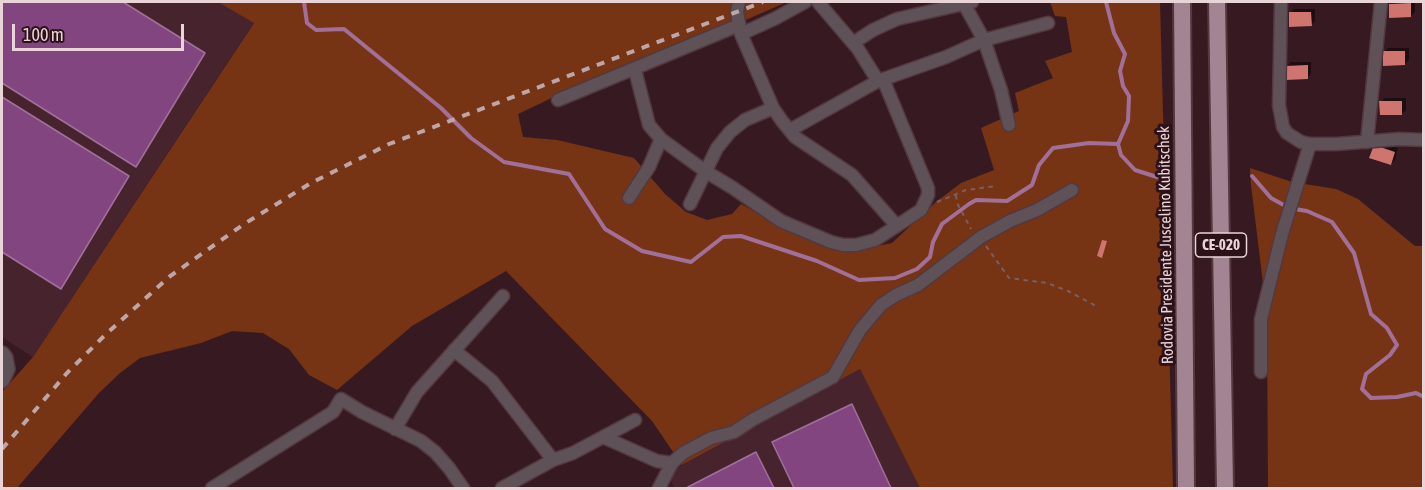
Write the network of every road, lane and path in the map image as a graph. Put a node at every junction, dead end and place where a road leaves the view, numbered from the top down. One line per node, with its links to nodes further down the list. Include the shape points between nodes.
1 (739, 2): 10 (street)
2 (805, 2): 10 (street, via 776,18)
3 (818, 2): 12 (street)
4 (1182, 2): 47 (highway, Rodovia Presidente Juscelino Kubitschek / CE-020)
5 (1217, 2): 48 (highway, CE-020)
6 (1281, 2): 22 (street, via 1280,116 1287,133)
7 (1381, 2): 21 (street)
8 (968, 3): 11 (street); 12 (street, via 897,19)
9 (1048, 23): 11 (street)
10 (740, 29): 13 (street); 16 (street)
11 (984, 40): 14 (street); 17 (street)
12 (853, 43): 14 (street)
13 (635, 70): 15 (street); 19 (street, via 649,125)
14 (880, 80): 18 (street); 29 (street, via 928,188)
15 (558, 100)
16 (773, 108): 18 (street); 23 (street, via 745,120 730,132)
17 (1009, 125)
18 (790, 130): 30 (street, via 852,175)
19 (661, 139): 23 (street); 27 (street)
20 (1424, 140): 21 (street)
21 (1367, 142): 22 (street)
22 (1310, 144): 36 (street, via 1261,319)
23 (705, 171): 28 (street); 30 (street, via 781,221 831,242 856,245 875,240)
24 (996, 186): 26 (path)
25 (1072, 190): 31 (street)
26 (956, 195): 29 (path); 31 (path, via 974,235)
27 (629, 198)
28 (690, 204)
29 (925, 204): 30 (street)
30 (897, 226)
31 (981, 237): 33 (path, via 1009,278 1047,283); 42 (street, via 918,285 881,305 828,381 734,432 711,438)
32 (503, 296): 34 (street)
33 (1096, 306)
34 (454, 350): 39 (street, via 417,392); 41 (street, via 492,381)
35 (2, 354): 37 (street, via 7,369)
36 (1261, 372)
37 (2, 380)
38 (635, 420): 40 (street)
39 (394, 429): 43 (street, via 341,399 333,412); 44 (street, via 410,434 435,452)
40 (603, 436): 41 (street); 42 (street, via 657,461)
41 (553, 460): 45 (street)
42 (672, 463): 46 (street)
43 (212, 489)
44 (463, 489)
45 (502, 489)
46 (659, 489)
47 (1186, 489)
48 (1225, 489)

